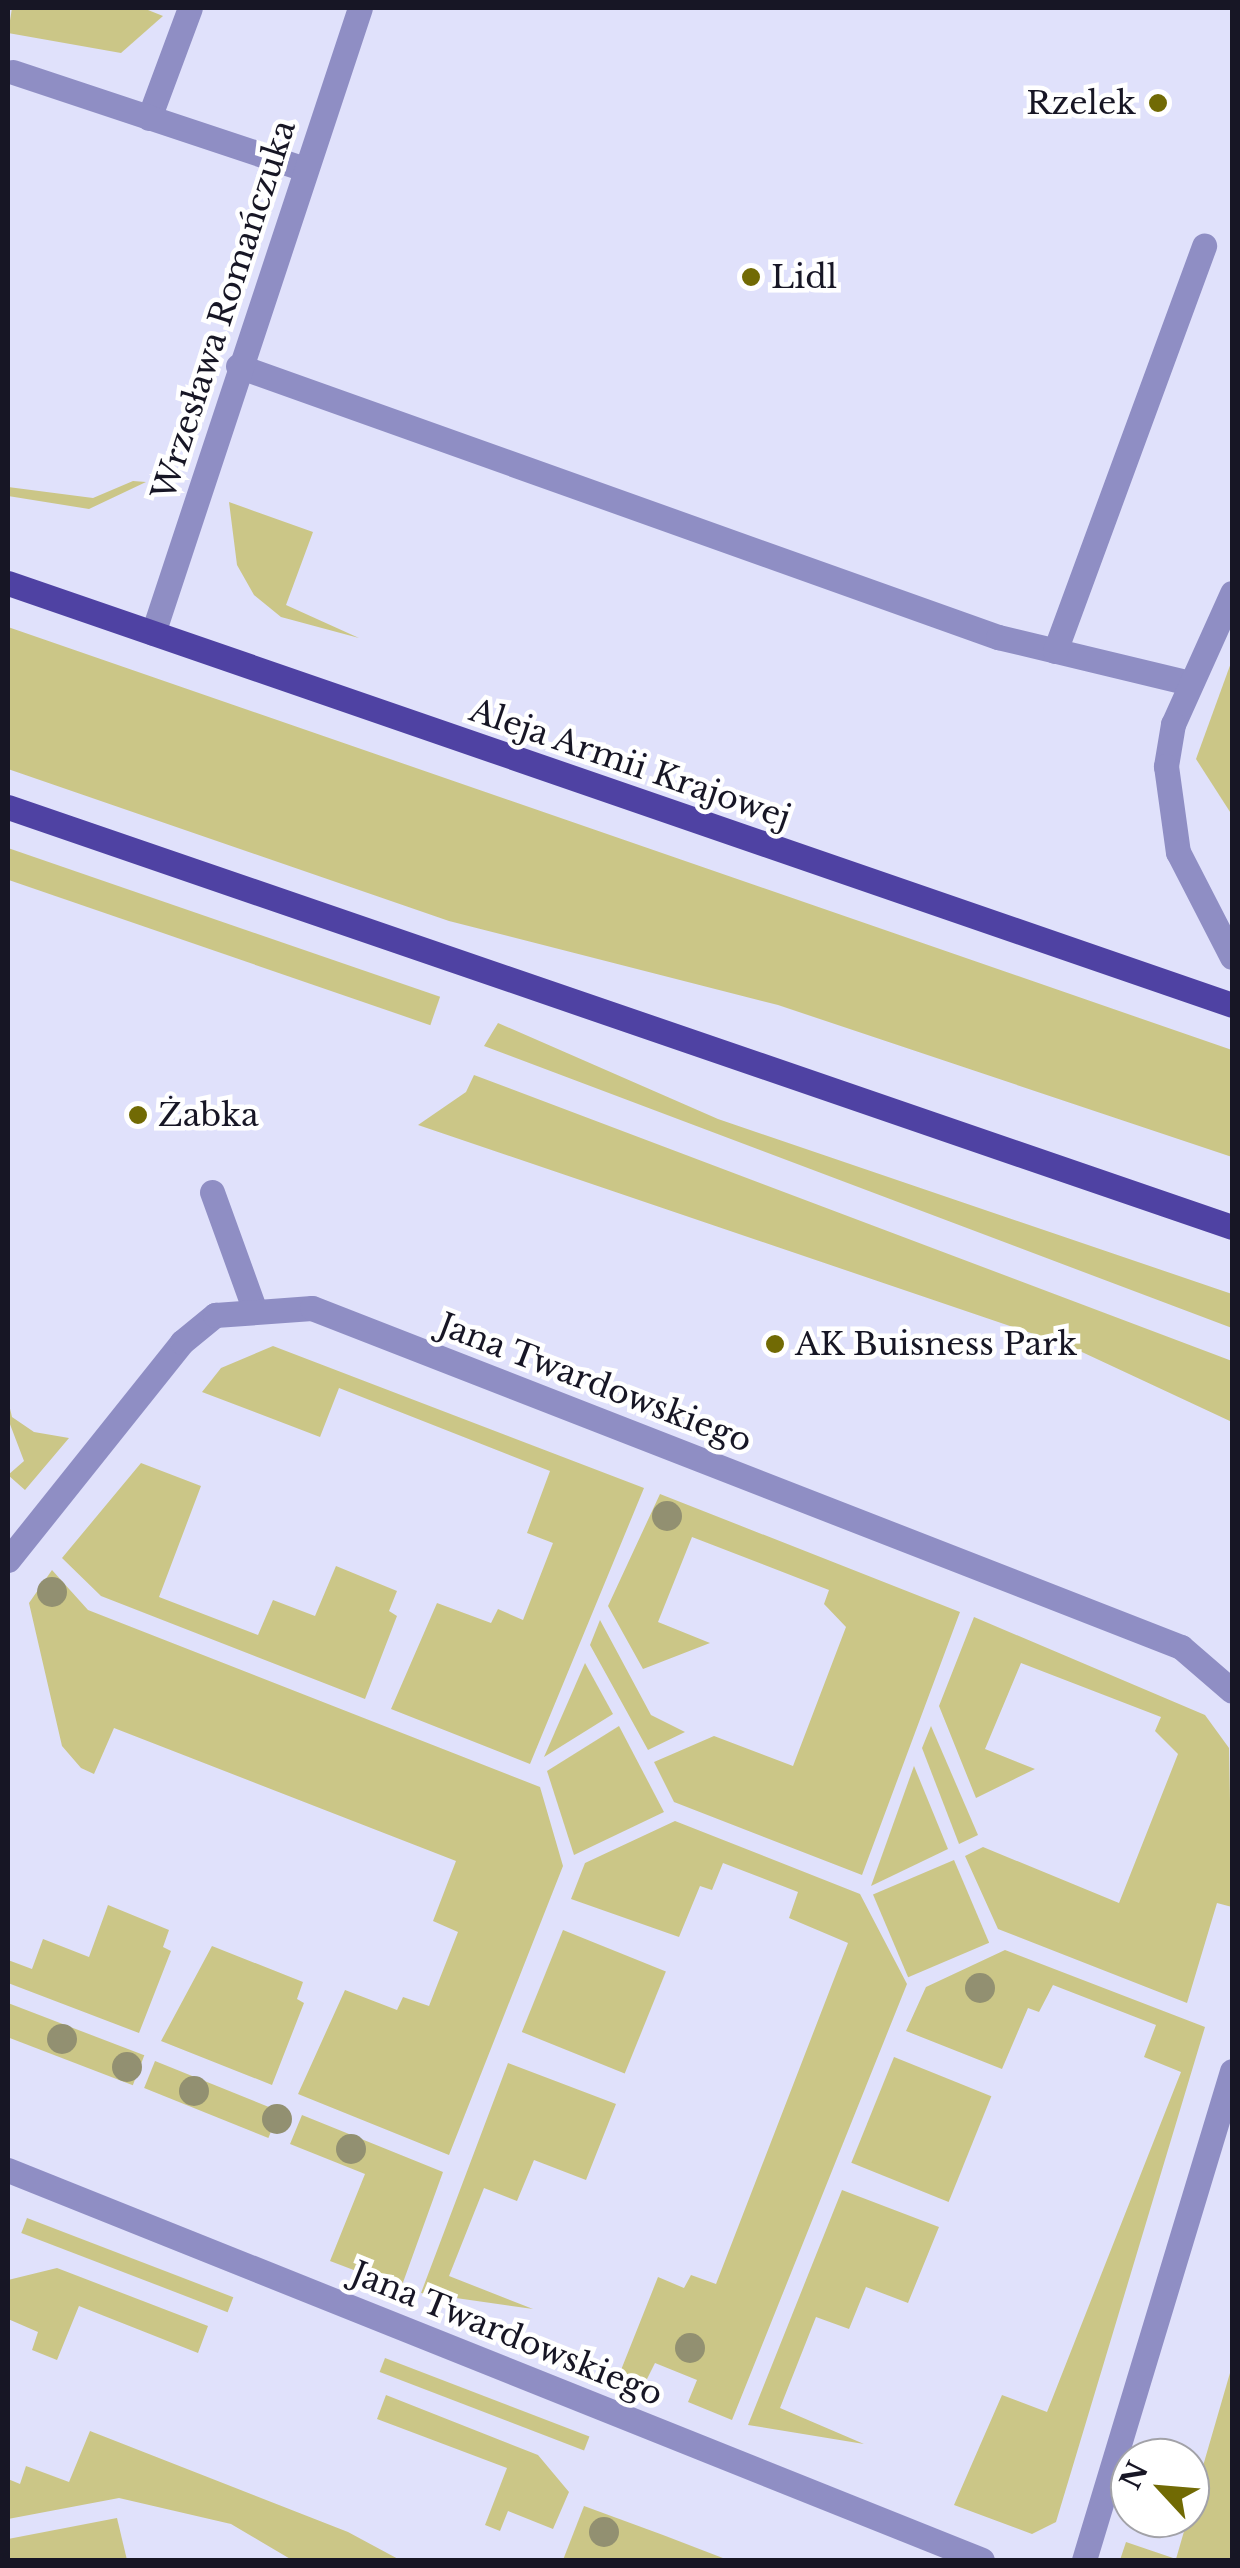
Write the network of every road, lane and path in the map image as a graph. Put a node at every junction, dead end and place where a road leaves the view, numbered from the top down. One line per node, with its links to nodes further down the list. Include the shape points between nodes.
1 (190, 8): 4 (street)
2 (360, 8): 5 (street, Wrzesława Romańczuka)
3 (13, 72): 4 (street)
4 (148, 118): 5 (street)
5 (304, 170): 7 (street, Wrzesława Romańczuka)
6 (1204, 246): 12 (street)
7 (238, 366): 11 (street, Wrzesława Romańczuka); 12 (street)
8 (8, 582): 11 (main road, Aleja Armii Krajowej)
9 (1232, 593): 10 (street)
10 (1226, 620): 13 (street)
11 (152, 633): 16 (main road, Aleja Armii Krajowej)
12 (1055, 650): 13 (street)
13 (1189, 683): 15 (street, via 1173,724 1166,806 1178,852)
14 (8, 807): 18 (main road)
15 (1232, 956)
16 (1232, 1005)
17 (212, 1192): 19 (street)
18 (1232, 1227)
19 (254, 1308): 20 (street, Jana Twardowskiego, via 215,1315 182,1342); 21 (street, Jana Twardowskiego, via 312,1308 1181,1647)
20 (8, 1560)
21 (1232, 1690)
22 (1232, 2071): 25 (street)
23 (8, 2170): 24 (street, Jana Twardowskiego)
24 (982, 2560)
25 (1084, 2560)

